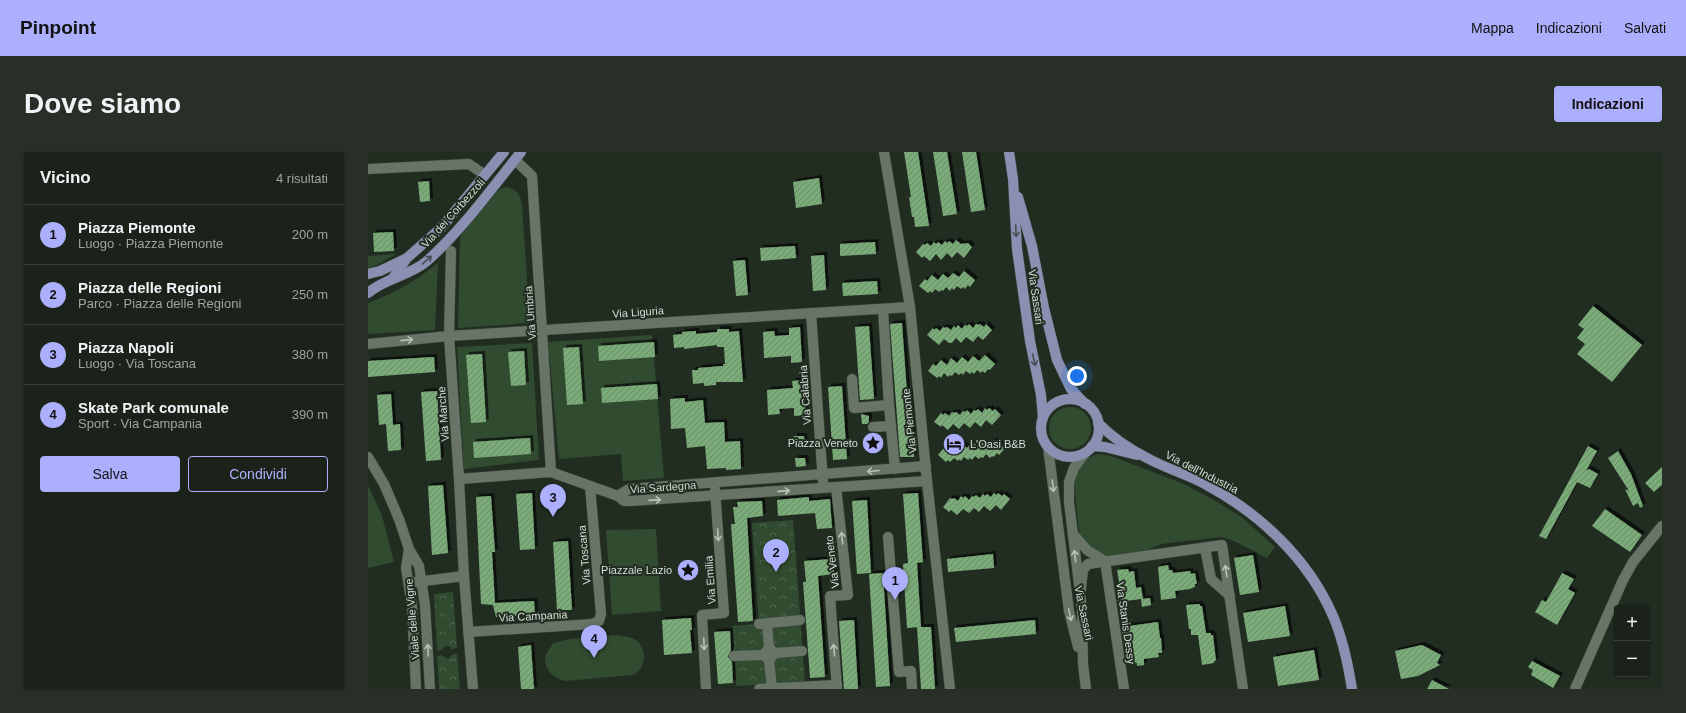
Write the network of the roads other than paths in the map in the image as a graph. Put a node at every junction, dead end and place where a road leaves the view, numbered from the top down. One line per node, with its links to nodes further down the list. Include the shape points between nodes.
1 (504, 152): 6 (main road, Via dei Corbezzoli)
2 (884, 152): 13 (street, Via Piemonte)
3 (1010, 152): 7 (main road, Via Sassari)
4 (518, 156): 11 (main road, Via dei Corbezzoli, one-way to 4, via 427,261 462,224); 16 (street, Via Umbria, via 532,176)
5 (368, 169): 6 (street, via 469,164)
6 (485, 175): 9 (main road, Via dei Corbezzoli, via 441,228)
7 (1013, 179): 20 (main road, Via Sassari, via 1032,246 1057,360 1071,389); 22 (main road, Via Sassari, one-way to 22, via 1017,249)
8 (451, 251): 17 (street, Via Marche)
9 (407, 258): 10 (main road); 11 (main road, Via dei Corbezzoli)
10 (368, 274)
11 (393, 278): 12 (main road, Via dei Corbezzoli)
12 (369, 292)
13 (910, 307): 14 (street, Via Liguria); 30 (street, Via Piemonte)
14 (883, 309): 15 (street, Via Liguria); 21 (street)
15 (811, 313): 16 (street, Via Liguria); 33 (street, Via Calabria)
16 (543, 330): 17 (street, Via Liguria); 32 (street, Via Umbria)
17 (449, 336): 18 (street, Via Liguria, one-way to 17); 34 (street, Via Marche)
18 (368, 344)
19 (852, 379): 21 (street, via 854,408)
20 (1085, 404): 22 (main road, via 1063,400 1053,405); 23 (main road, via 1095,414)
21 (889, 405): 24 (street)
22 (1043, 418): 26 (main road, via 1041,433)
23 (1098, 423): 27 (main road, via 1098,432); 29 (main road, Via dell'Industria, via 1109,434)
24 (891, 426): 25 (street); 31 (street)
25 (873, 427)
26 (1048, 447): 27 (main road, via 1057,454 1068,457); 59 (street, Via Sassari, one-way to 59, via 1069,611)
27 (1089, 449): 29 (main road, Via dell'Industria, via 1105,447); 43 (street, Via Sassari, via 1074,468 1069,482)
28 (368, 457): 46 (street, Viale delle Vigne, via 384,484)
29 (1147, 458): 72 (main road, Via dell'Industria, via 1237,503 1268,527 1294,555 1317,586 1333,616 1346,658)
30 (926, 466): 31 (street, Via Sardegna); 35 (street, Via Piemonte)
31 (895, 469): 33 (street, Via Sardegna, one-way to 33)
32 (551, 472): 34 (street); 37 (street)
33 (823, 475): 36 (street, Via Sardegna); 39 (street)
34 (459, 479): 48 (street, Via Marche)
35 (927, 481): 38 (street, Via Sardegna); 68 (street, Via Piemonte)
36 (714, 482): 40 (street, Via Sardegna, via 629,489); 41 (street)
37 (590, 486): 40 (street); 54 (street, Via Toscana, via 601,614)
38 (836, 487): 39 (street, Via Sardegna); 60 (street, Via Veneto, one-way to 38, via 830,596 848,595)
39 (824, 488): 41 (street, Via Sardegna, one-way to 39)
40 (618, 496): 41 (street, Via Sardegna, one-way to 41, via 630,502)
41 (715, 496): 65 (street, Via Emilia, one-way to 65, via 724,613 702,615)
42 (1662, 526): 73 (street, via 1630,568)
43 (1073, 534): 47 (street, via 1087,550); 52 (street, Via Sassari, one-way to 43)
44 (888, 537): 67 (street, via 898,672 911,671)
45 (1205, 548): 47 (street); 51 (street, via 1211,579); 51 (street, one-way to 45, via 1222,545)
46 (409, 549): 49 (street, Viale delle Vigne, via 419,566); 50 (street, Viale delle Vigne, via 406,568)
47 (1105, 561): 52 (street, via 1088,564 1083,570); 70 (street, Via Stanis Dessy)
48 (464, 576): 49 (street); 55 (street, Via Marche)
49 (422, 581): 50 (street); 63 (street, Viale delle Vigne, one-way to 49)
50 (408, 583): 62 (street, Viale delle Vigne, via 412,606)
51 (1230, 596): 71 (street)
52 (1080, 597): 59 (street, Via Sassari)
53 (800, 620): 57 (street, via 763,624)
54 (599, 621): 55 (street, Via Campania, via 592,624)
55 (468, 632): 64 (street, Via Marche)
56 (802, 651): 57 (street)
57 (769, 654): 58 (street); 61 (street)
58 (734, 656)
59 (1083, 664): 69 (street, Via Sassari)
60 (837, 687): 61 (street)
61 (772, 688): 66 (street)
62 (416, 689)
63 (430, 689)
64 (473, 689)
65 (706, 689)
66 (759, 689)
67 (912, 689)
68 (950, 689)
69 (1086, 689)
70 (1124, 689)
71 (1243, 689)
72 (1352, 689)
73 (1575, 689)

